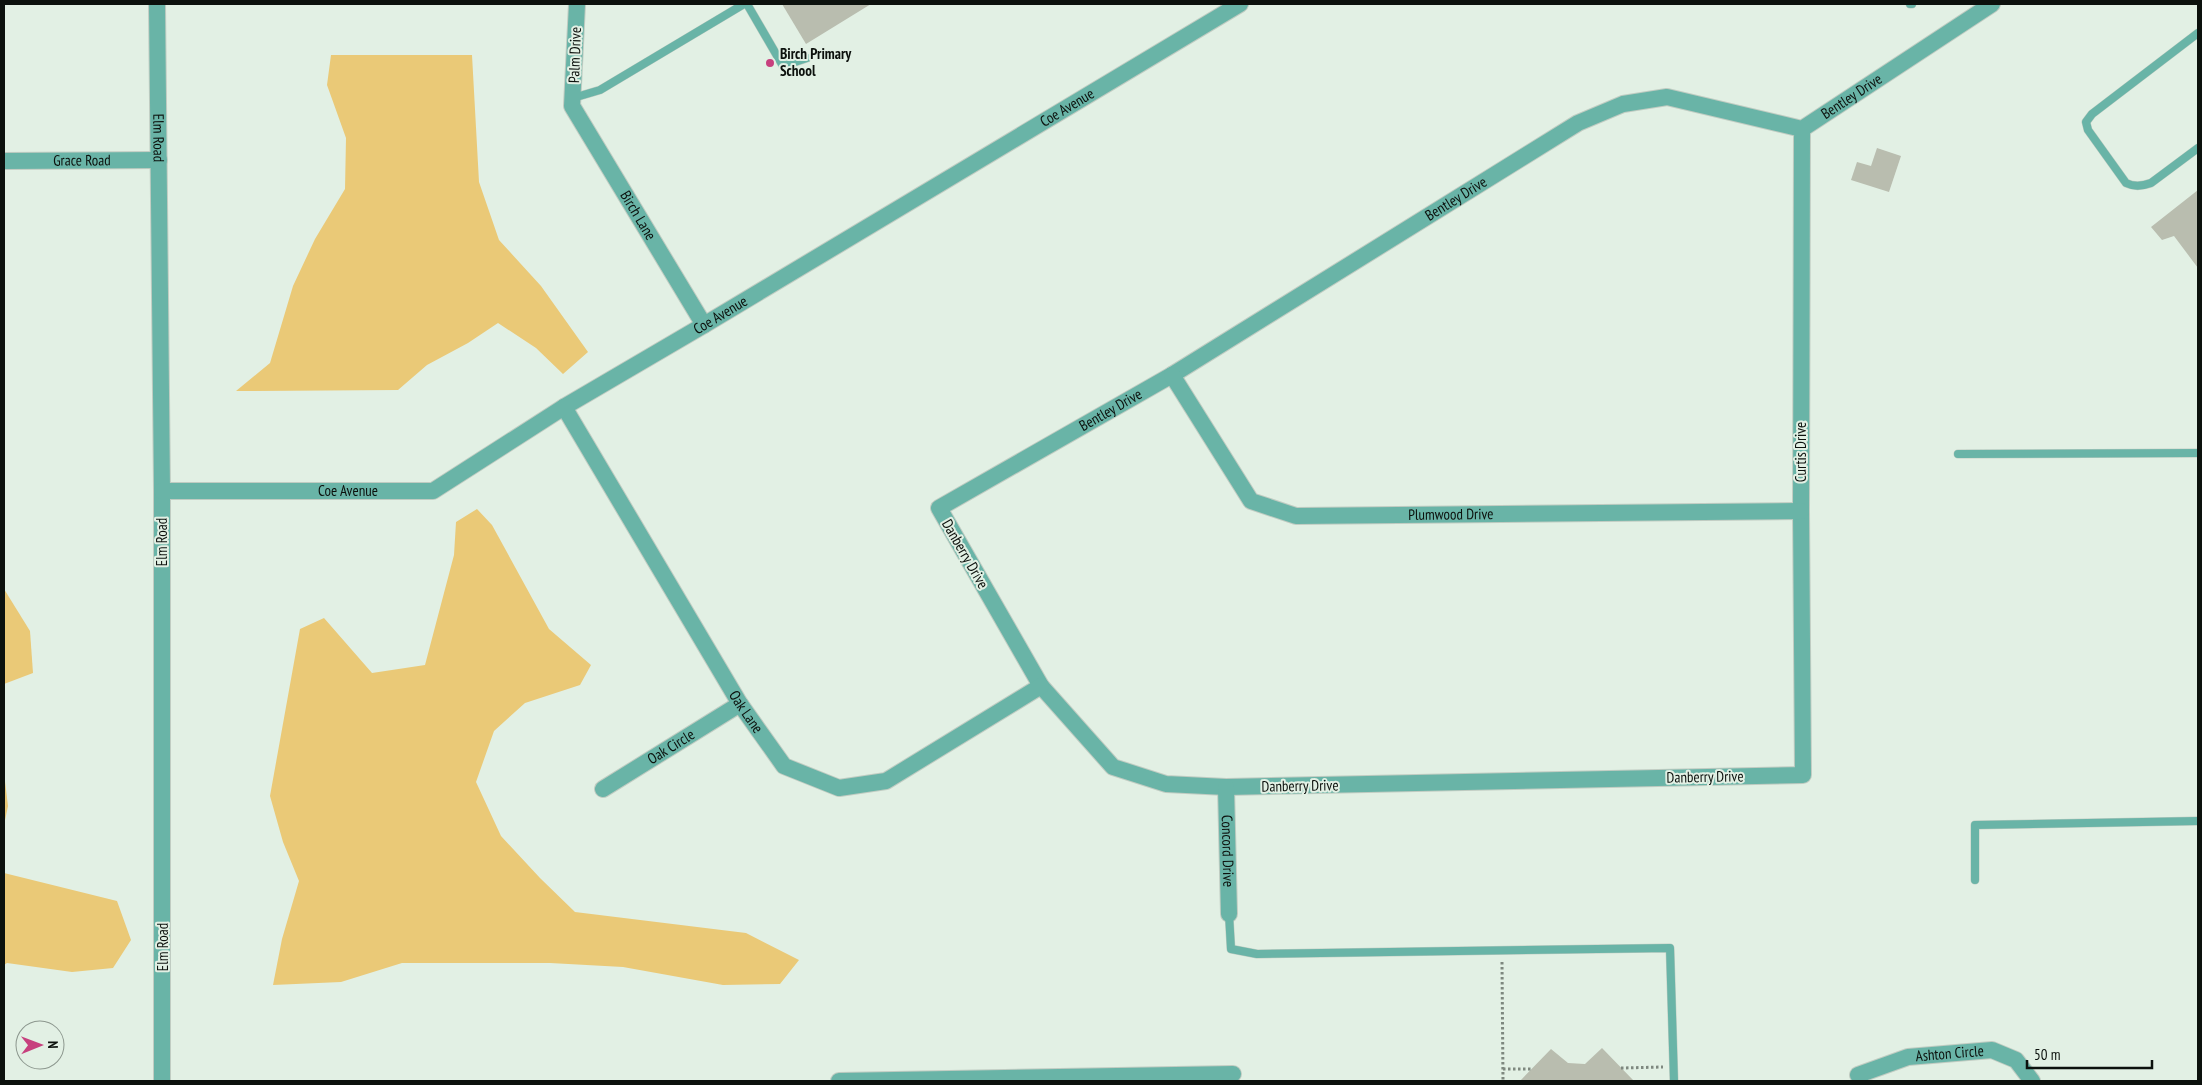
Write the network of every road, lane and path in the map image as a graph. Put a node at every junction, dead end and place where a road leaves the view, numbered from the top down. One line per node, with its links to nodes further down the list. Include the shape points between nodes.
1 (157, 4): 11 (street, Elm Road)
2 (577, 4): 8 (street, Palm Drive)
3 (746, 4): 7 (lane, via 783,66); 8 (lane, via 600,90)
4 (1240, 4): 13 (street, Coe Avenue)
5 (1992, 4): 9 (street, Bentley Drive)
6 (2198, 34): 10 (lane, via 2092,114 2086,122 2088,130 2130,185 2151,183)
7 (807, 58)
8 (572, 102): 13 (street, Birch Lane)
9 (1802, 129): 14 (street, Bentley Drive, via 1667,97 1623,104 1578,123); 20 (street, Curtis Drive)
10 (2198, 148)
11 (159, 160): 12 (street, Grace Road); 18 (street, Elm Road)
12 (4, 161)
13 (704, 325): 15 (street, Coe Avenue)
14 (1172, 376): 19 (street, Bentley Drive); 20 (street, Plumwood Drive, via 1251,501 1296,516)
15 (564, 407): 18 (street, Coe Avenue, via 433,490); 22 (street, Oak Lane)
16 (2198, 453): 17 (lane)
17 (1958, 454)
18 (162, 491): 36 (street, Elm Road)
19 (939, 508): 21 (street, Danberry Drive)
20 (1801, 512): 23 (street, Curtis Drive)
21 (1041, 686): 22 (street, Oak Lane, via 886,781 839,788 784,766); 24 (street, Danberry Drive, via 1113,767 1166,784)
22 (740, 704): 25 (street, Oak Circle)
23 (1803, 775): 24 (street, Danberry Drive)
24 (1226, 787): 28 (street, Concord Drive)
25 (603, 789)
26 (2198, 821): 27 (lane, via 1975,825)
27 (1975, 880)
28 (1229, 914): 29 (lane, via 1231,949 1257,954)
29 (1502, 952): 30 (lane, via 1670,948); 32 (path)
30 (1673, 1066): 31 (path); 39 (lane)
31 (1621, 1068)
32 (1503, 1069): 33 (path); 38 (path)
33 (1532, 1069)
34 (1233, 1074): 37 (street)
35 (1858, 1075): 40 (street, Ashton Circle, via 1908,1057 1992,1050 2016,1060)
36 (162, 1081)
37 (839, 1081)
38 (1504, 1081)
39 (1674, 1081)
40 (2032, 1081)

